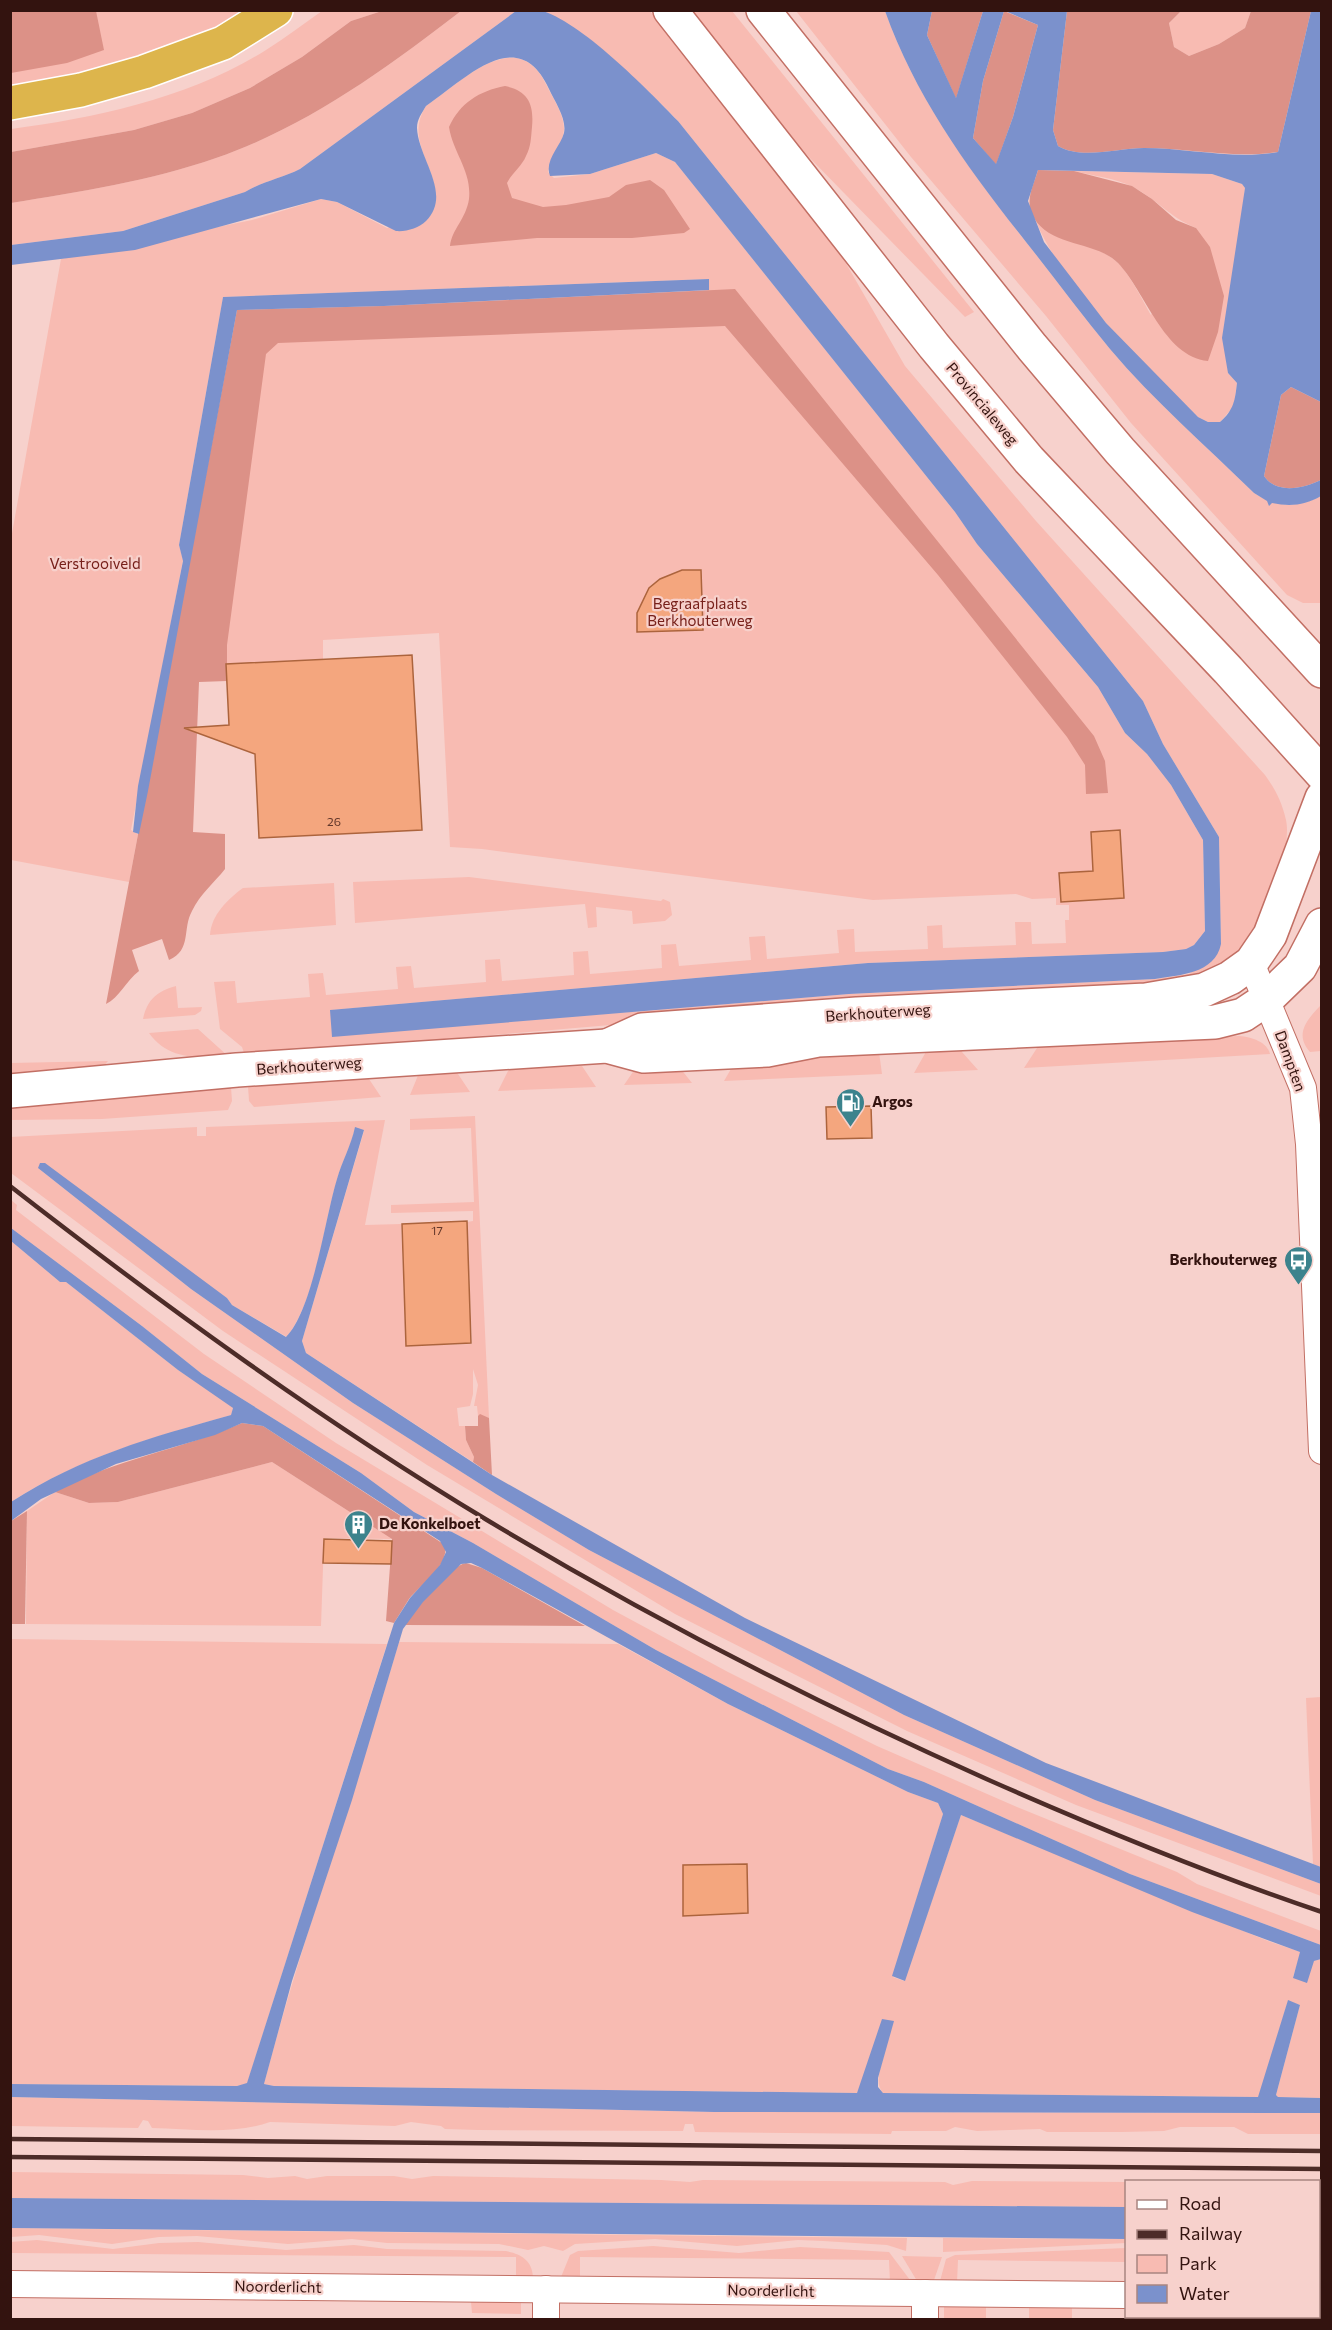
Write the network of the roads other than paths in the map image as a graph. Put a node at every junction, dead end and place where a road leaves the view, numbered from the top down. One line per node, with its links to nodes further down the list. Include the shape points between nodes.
1 (276, 10): 4 (highway, via 223,43 144,72 81,90)
2 (670, 10): 6 (main road, Provincialeweg, via 934,346 1029,459)
3 (763, 10): 5 (main road, via 1119,451)
4 (10, 103)
5 (1322, 671)
6 (1322, 774)
7 (1322, 798): 10 (main road, Berkhouterweg, via 1270,934)
8 (1322, 925): 9 (main road, Berkhouterweg)
9 (1311, 962): 11 (main road, Berkhouterweg)
10 (1251, 963): 11 (street, Dampten); 12 (main road, Berkhouterweg, via 1204,990 1178,996 642,1030)
11 (1268, 999): 12 (main road, Berkhouterweg, via 1243,1015 1215,1022 818,1040 767,1050 644,1056); 14 (street, Dampten, via 1303,1088 1309,1144)
12 (607, 1046): 13 (main road, Berkhouterweg)
13 (10, 1091)
14 (1322, 1451)
15 (10, 2284): 16 (street, Noorderlicht)
16 (546, 2289): 17 (street, Noorderlicht); 19 (street)
17 (925, 2293): 18 (street, Noorderlicht); 20 (street)
18 (1125, 2295)
19 (546, 2319)
20 (925, 2319)

